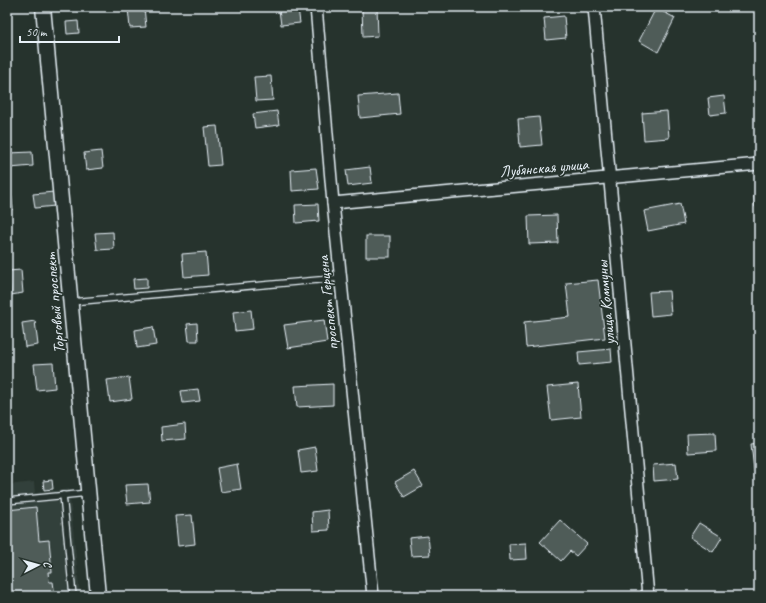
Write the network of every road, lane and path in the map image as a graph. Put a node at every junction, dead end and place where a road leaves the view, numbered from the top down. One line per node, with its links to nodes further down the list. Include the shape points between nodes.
1 (43, 7): 8 (street, Торговый проспект)
2 (316, 7): 6 (street, проспект Герцена)
3 (594, 7): 5 (street, улица Коммуны)
4 (759, 164): 5 (street, Лубянская улица)
5 (610, 177): 6 (street, Лубянская улица); 15 (street, улица Коммуны)
6 (333, 202): 7 (street, проспект Герцена)
7 (340, 278): 8 (lane); 14 (street, проспект Герцена)
8 (71, 302): 9 (street, Торговый проспект)
9 (89, 492): 10 (lane); 13 (street, Торговый проспект)
10 (62, 495): 11 (lane); 12 (lane)
11 (7, 501)
12 (73, 596)
13 (98, 596)
14 (374, 596)
15 (648, 596)

